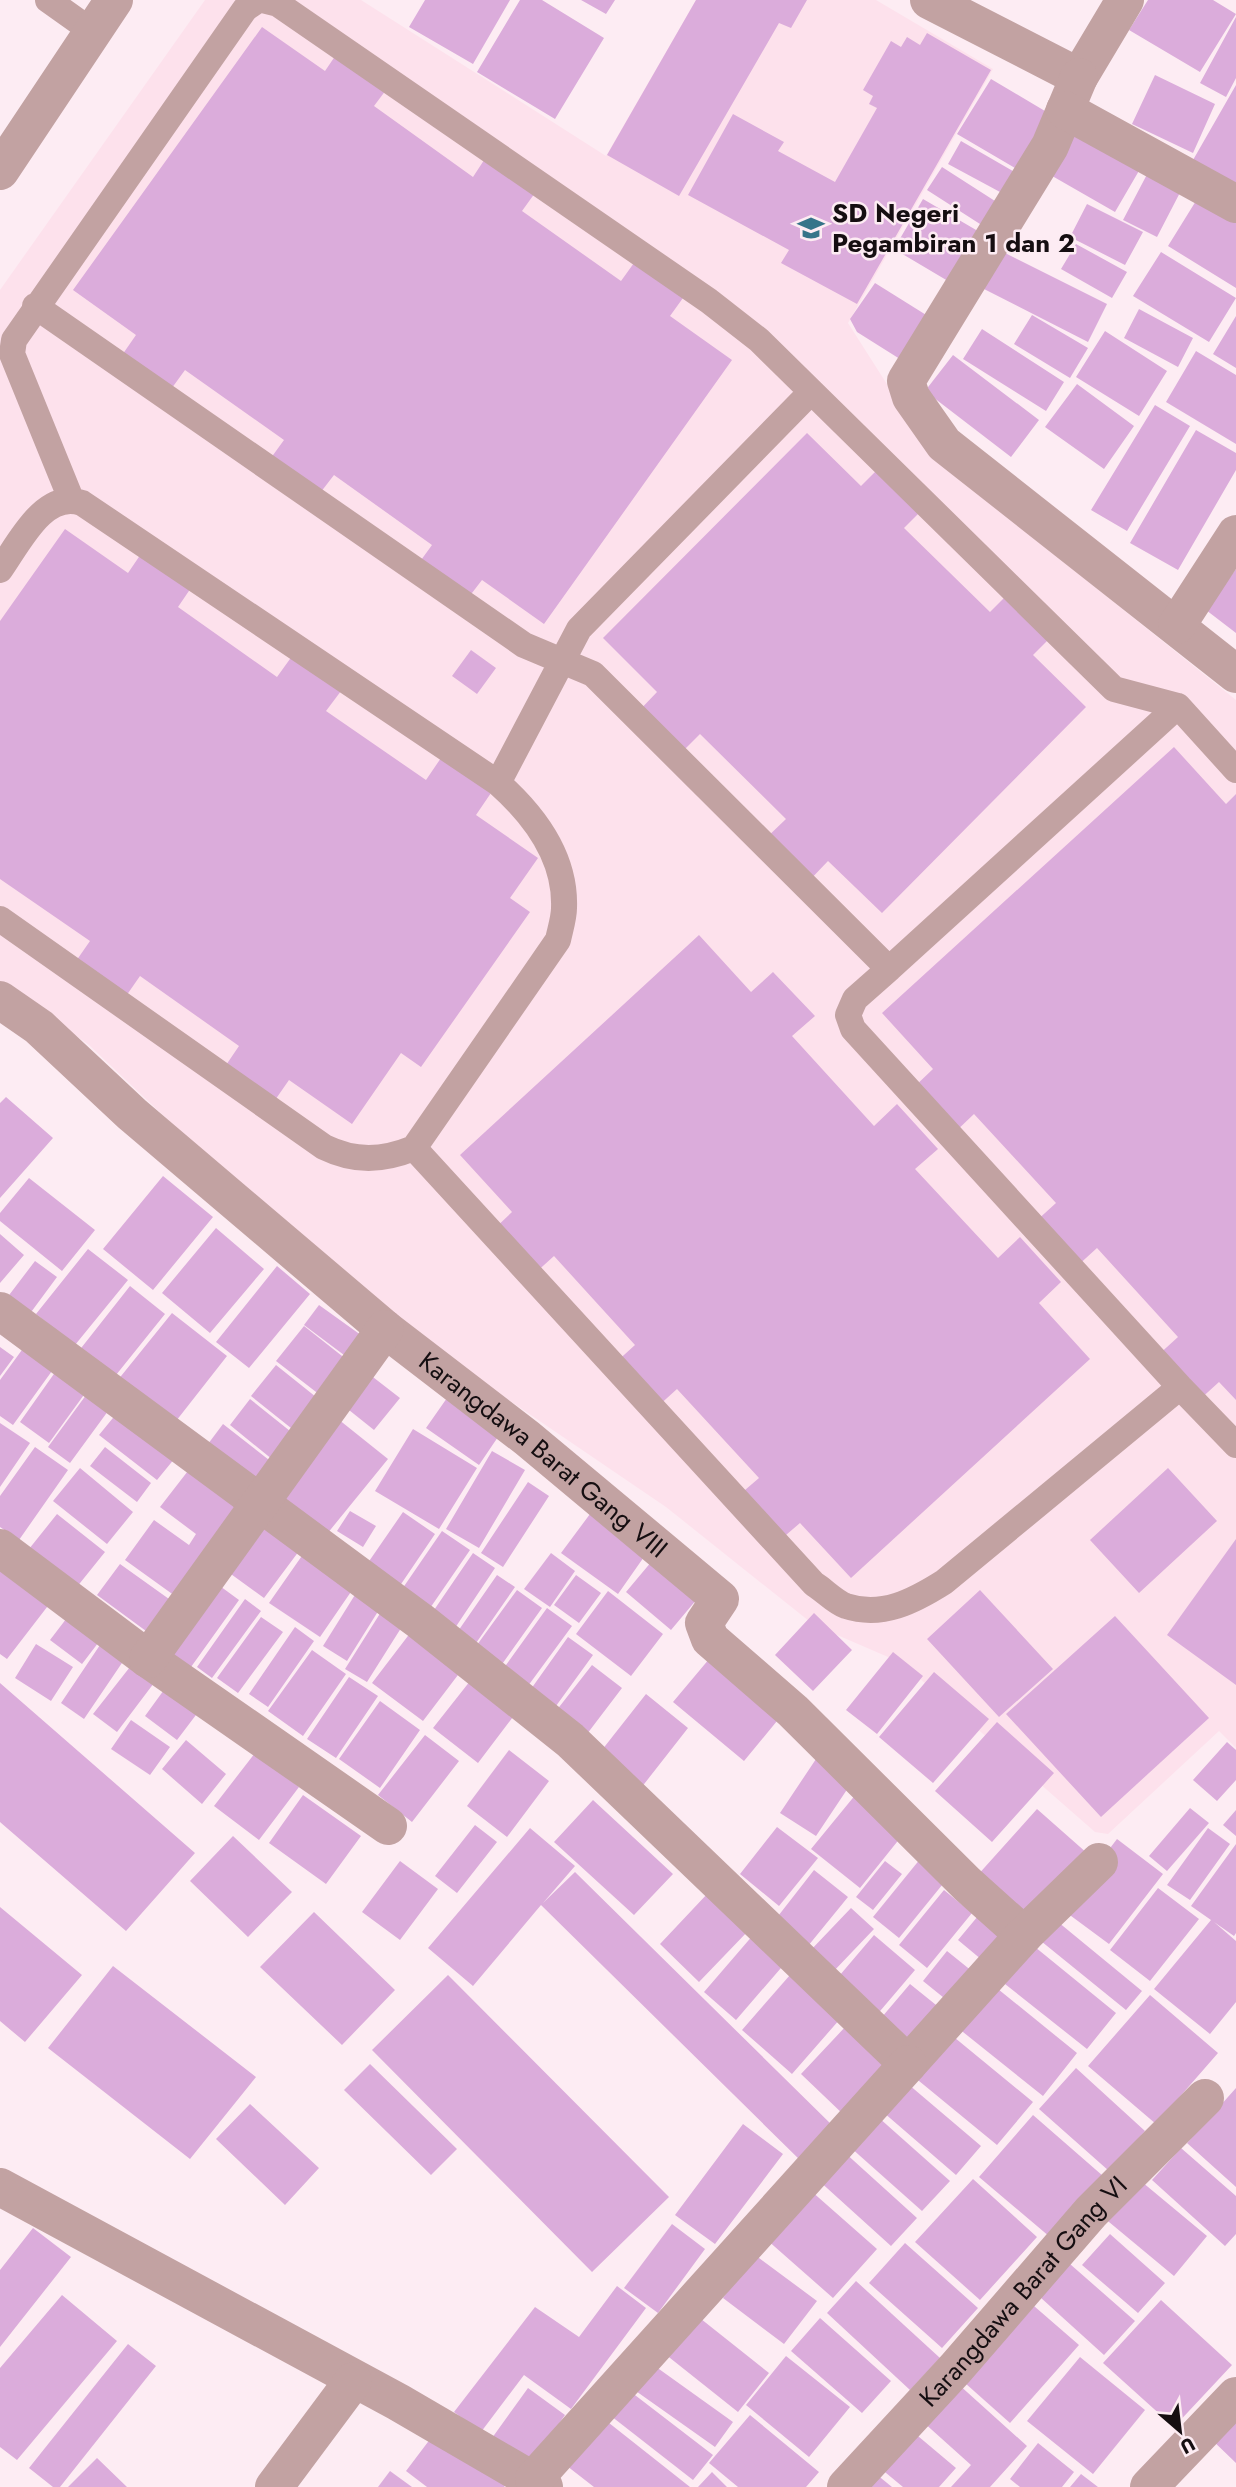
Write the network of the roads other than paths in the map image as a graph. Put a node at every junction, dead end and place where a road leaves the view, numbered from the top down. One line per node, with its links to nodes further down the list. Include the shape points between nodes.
1 (48, 0): 6 (lane)
2 (114, 0): 6 (street)
3 (260, 0): 10 (lane, via 245,9); 11 (lane, via 278,4 709,301 759,340)
4 (929, 0): 7 (street)
5 (1125, 0): 7 (street)
6 (93, 32): 8 (street)
7 (1072, 93): 9 (street); 15 (street, via 1050,146 906,381 911,397 944,444)
8 (0, 171)
9 (1236, 204)
10 (35, 306): 12 (lane, via 14,340 12,354); 16 (lane, via 524,645)
11 (810, 393): 16 (lane, via 579,629); 18 (lane, via 1114,689)
12 (71, 499): 14 (lane, via 54,504 36,519); 20 (lane)
13 (1236, 534): 15 (street)
14 (0, 570)
15 (1177, 625): 17 (street)
16 (563, 662): 20 (lane); 22 (lane, via 593,674)
17 (1236, 674)
18 (1178, 706): 19 (lane); 22 (lane)
19 (1236, 770)
20 (498, 783): 24 (lane, via 523,804 543,831 559,872 564,908 558,940)
21 (0, 919): 24 (lane, via 324,1147 343,1156 367,1159 390,1158)
22 (888, 969): 27 (lane, via 855,999 848,1015 853,1029)
23 (0, 1000): 26 (street, Karangdawa Barat Gang VIII, via 39,1027 132,1114)
24 (414, 1148): 27 (lane, via 814,1584 845,1605 877,1610 910,1603 944,1582)
25 (0, 1311): 29 (street)
26 (385, 1329): 29 (street); 34 (street, Karangdawa Barat Gang VIII, via 527,1438 720,1599 704,1623 710,1639 793,1711)
27 (1180, 1387): 28 (lane)
28 (1236, 1445)
29 (258, 1504): 31 (street); 35 (street, via 420,1621 570,1740)
30 (0, 1548): 31 (street)
31 (148, 1659): 32 (street)
32 (388, 1826)
33 (1099, 1862): 34 (street)
34 (1024, 1935): 35 (street)
35 (908, 2064): 40 (street)
36 (1205, 2098): 42 (street, Karangdawa Barat Gang VI, via 1091,2212)
37 (0, 2187): 38 (street)
38 (353, 2381): 40 (street); 41 (street)
39 (1236, 2396): 43 (street)
40 (539, 2483)
41 (274, 2487)
42 (846, 2487)
43 (1149, 2487)

